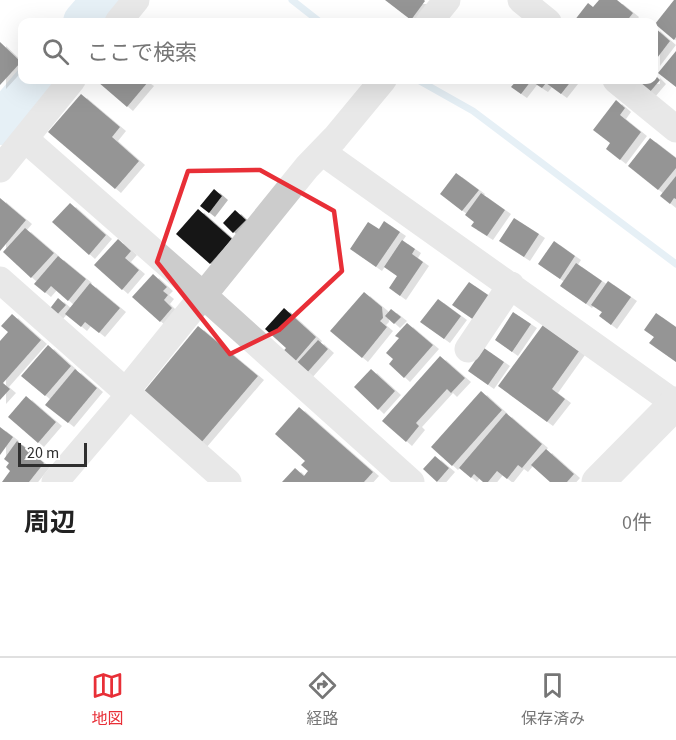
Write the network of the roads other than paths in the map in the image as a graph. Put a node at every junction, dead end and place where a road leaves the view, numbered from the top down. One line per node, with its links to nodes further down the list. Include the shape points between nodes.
1 (136, 0): 4 (street)
2 (447, 0): 5 (street)
3 (521, 0): 6 (street)
4 (121, 18)
5 (432, 18)
6 (543, 18)
7 (69, 84): 11 (street)
8 (379, 84): 12 (street)
9 (621, 84): 10 (street)
10 (676, 129)
11 (25, 139): 13 (street); 16 (street)
12 (322, 152): 15 (street); 16 (street)
13 (0, 169)
14 (0, 280): 18 (street)
15 (511, 285): 17 (street); 19 (street)
16 (203, 295): 18 (street); 22 (street)
17 (468, 349)
18 (128, 392): 20 (street); 21 (street)
19 (676, 404): 23 (street)
20 (55, 482)
21 (228, 482)
22 (411, 482)
23 (598, 482)

